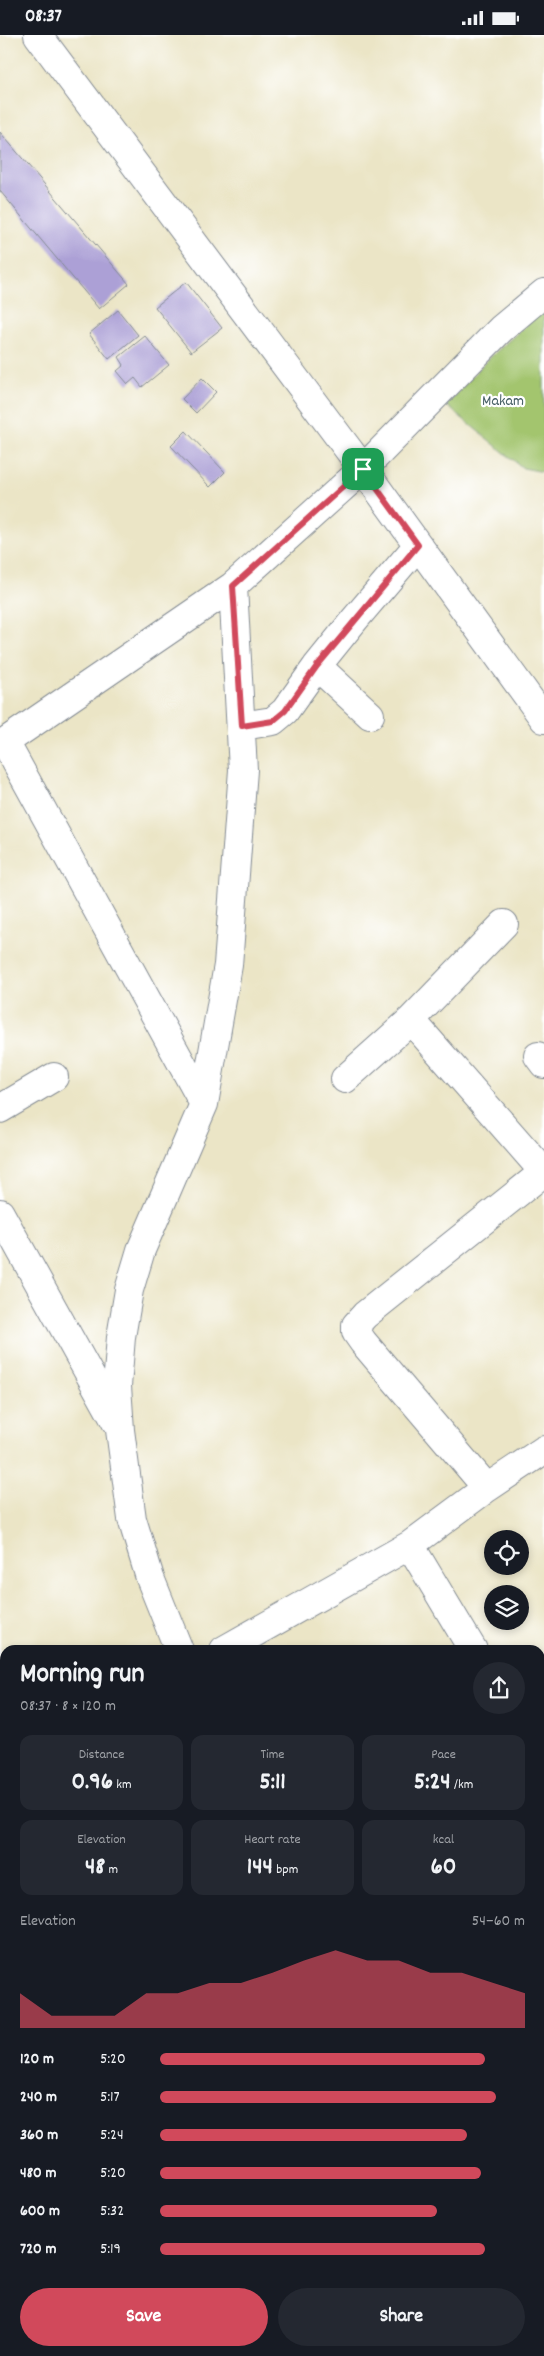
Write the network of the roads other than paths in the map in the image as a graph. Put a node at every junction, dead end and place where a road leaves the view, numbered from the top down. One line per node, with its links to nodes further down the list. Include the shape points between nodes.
1 (38, 35): 3 (street)
2 (544, 293): 3 (street, via 501,329)
3 (363, 469): 4 (street); 5 (street)
4 (418, 545): 6 (street); 8 (street)
5 (233, 586): 9 (street); 10 (street)
6 (317, 666): 7 (street); 9 (street, via 285,711 273,721)
7 (370, 715)
8 (544, 719)
9 (242, 726): 15 (street, via 242,790 228,965)
10 (3, 743): 15 (street)
11 (504, 924): 12 (street)
12 (410, 1021): 14 (street); 17 (street)
13 (54, 1077): 16 (street)
14 (345, 1079)
15 (204, 1104): 19 (street, via 142,1250 129,1290 117,1386)
16 (0, 1109)
17 (544, 1172): 21 (street, via 356,1325 356,1332 363,1342)
18 (0, 1213): 19 (street)
19 (120, 1430): 23 (street, via 132,1519 150,1578)
20 (544, 1450): 21 (street)
21 (486, 1488): 22 (street)
22 (410, 1545): 24 (street); 25 (street)
23 (177, 1645)
24 (233, 1645)
25 (470, 1645)

